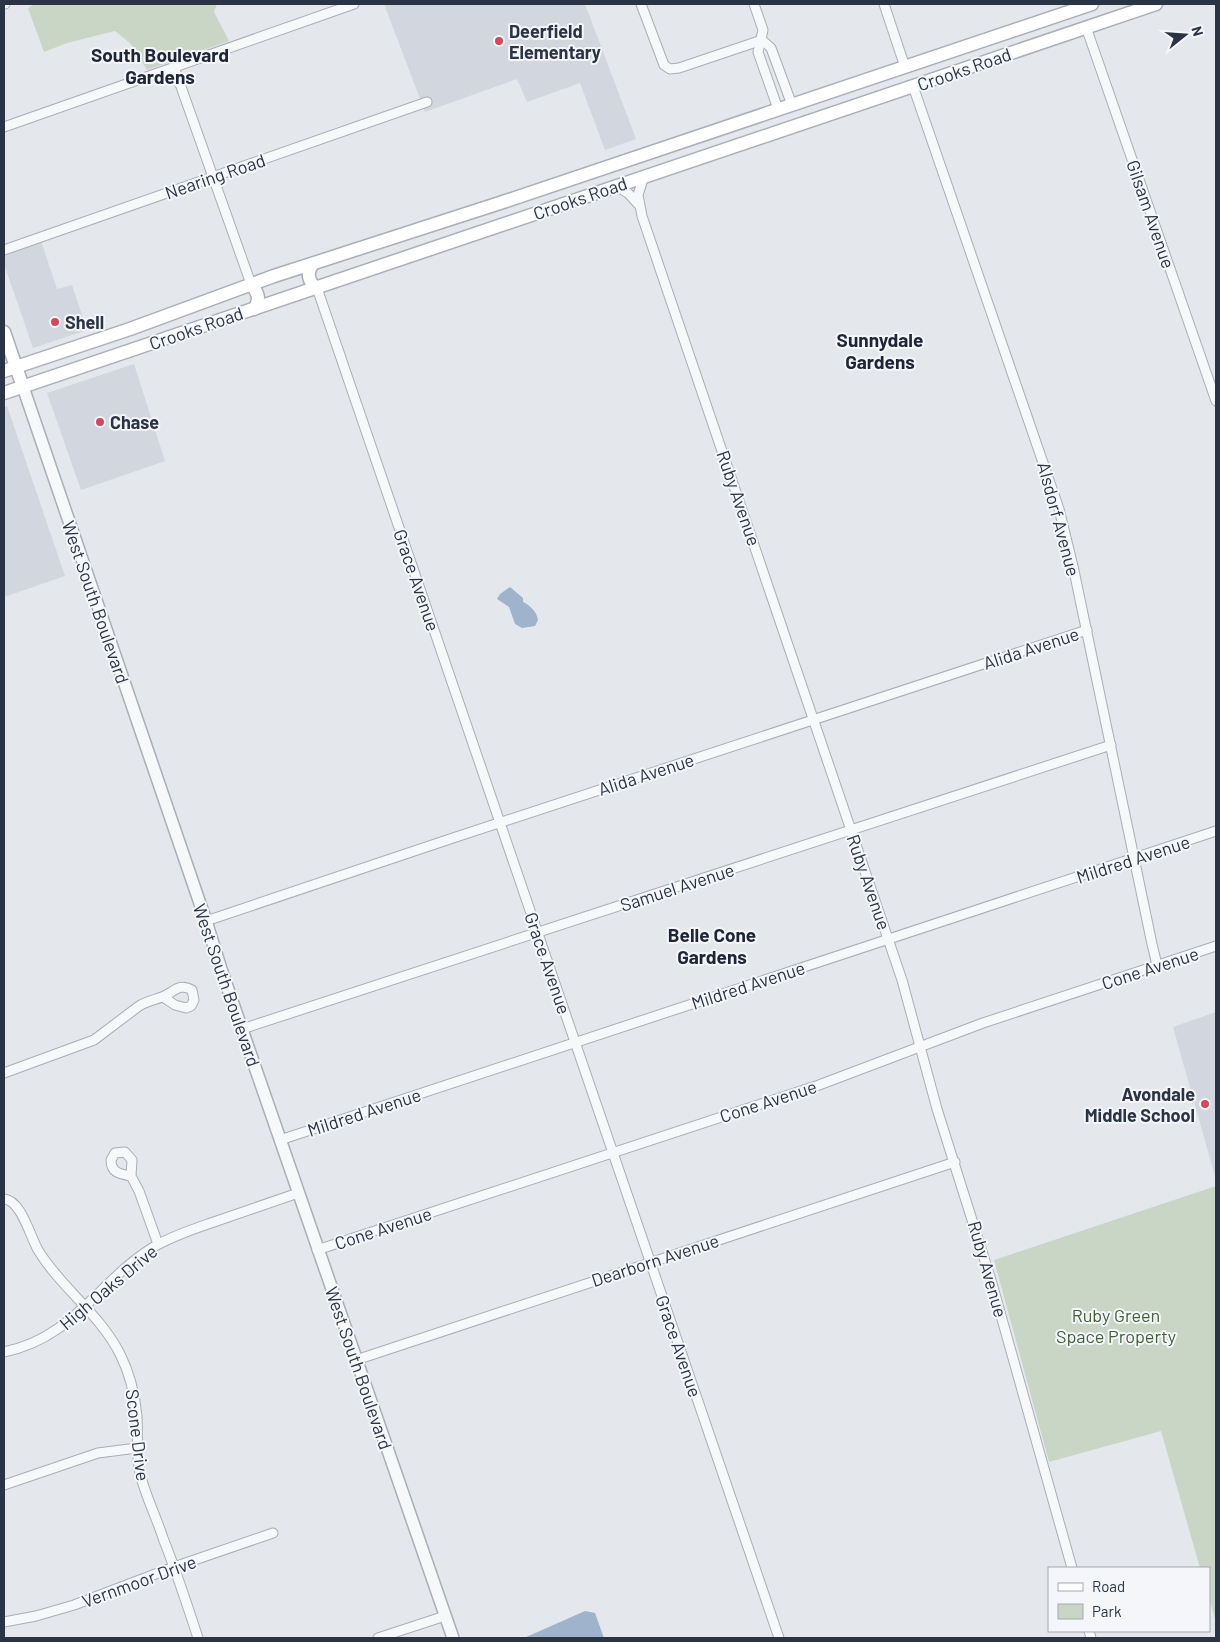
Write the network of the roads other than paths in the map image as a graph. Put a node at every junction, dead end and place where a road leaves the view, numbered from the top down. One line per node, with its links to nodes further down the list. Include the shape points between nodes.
1 (354, 4): 11 (street)
2 (641, 4): 9 (street, via 664,65 670,69)
3 (754, 4): 9 (street, via 763,30)
4 (884, 4): 12 (street)
5 (1090, 4): 7 (main road, via 1080,15); 8 (main road, Crooks Road)
6 (1156, 4): 7 (main road, Crooks Road)
7 (1086, 28): 10 (main road, Crooks Road); 36 (street, Gilsam Avenue)
8 (988, 39): 10 (main road, via 992,50); 12 (main road, Crooks Road)
9 (762, 40): 15 (street, via 771,48); 16 (street, via 758,52)
10 (984, 62): 13 (main road, Crooks Road)
11 (174, 67): 18 (street); 21 (street)
12 (905, 67): 15 (main road, Crooks Road)
13 (913, 86): 19 (main road, Crooks Road); 37 (street, Alsdorf Avenue, via 1050,479)
14 (427, 102): 21 (street, Nearing Road)
15 (792, 105): 16 (main road, Crooks Road)
16 (778, 109): 17 (main road, Crooks Road)
17 (746, 120): 19 (main road, via 736,131); 20 (main road, Crooks Road)
18 (4, 127)
19 (741, 143): 22 (main road, Crooks Road)
20 (626, 160): 23 (main road, via 625,176); 26 (main road, Crooks Road)
21 (212, 176): 25 (street, Nearing Road); 27 (street)
22 (644, 176): 23 (main road, Crooks Road); 24 (street, Ruby Avenue)
23 (616, 186): 24 (street); 28 (main road, Crooks Road)
24 (638, 204): 38 (street, Ruby Avenue)
25 (4, 250)
26 (313, 264): 27 (main road, Crooks Road); 28 (main road, via 309,277)
27 (251, 284): 29 (main road, via 259,299); 31 (main road, Crooks Road)
28 (317, 288): 29 (main road, Crooks Road); 40 (street, Grace Avenue)
29 (254, 309): 33 (main road, Crooks Road)
30 (4, 332): 32 (main road, West South Boulevard)
31 (62, 352): 32 (main road, Crooks Road); 33 (main road, via 58,361)
32 (10, 369): 34 (main road, West South Boulevard)
33 (62, 373): 34 (main road, Crooks Road)
34 (22, 387): 35 (main road, Crooks Road); 44 (street, West South Boulevard)
35 (4, 393)
36 (1216, 401)
37 (1087, 630): 38 (street, Alida Avenue); 39 (street, Alsdorf Avenue)
38 (814, 719): 40 (street, Alida Avenue); 41 (street, Ruby Avenue)
39 (1111, 745): 41 (street, Samuel Avenue); 43 (street, Alsdorf Avenue)
40 (500, 823): 44 (street, Alida Avenue); 45 (street, Grace Avenue)
41 (851, 829): 45 (street, Samuel Avenue); 46 (street, Ruby Avenue)
42 (1216, 831): 43 (street, Mildred Avenue)
43 (1135, 858): 46 (street, Mildred Avenue); 48 (street, Alsdorf Avenue)
44 (206, 921): 50 (street, West South Boulevard)
45 (538, 932): 50 (street, Samuel Avenue); 51 (street, Grace Avenue)
46 (889, 939): 51 (street, Mildred Avenue); 52 (street, Ruby Avenue)
47 (1216, 946): 48 (street, Cone Avenue)
48 (1157, 965): 52 (street, Cone Avenue, via 983,1023)
49 (163, 997): 53 (street, via 139,1006 86,1044)
50 (242, 1029): 54 (street, West South Boulevard)
51 (575, 1042): 54 (street, Mildred Avenue); 55 (street, Grace Avenue)
52 (921, 1048): 55 (street, Cone Avenue); 56 (street, Ruby Avenue)
53 (4, 1073)
54 (280, 1140): 58 (street, West South Boulevard)
55 (612, 1153): 61 (street, Cone Avenue); 62 (street, Grace Avenue)
56 (955, 1162): 62 (street, Dearborn Avenue); 70 (street, Ruby Avenue)
57 (132, 1176): 60 (street)
58 (298, 1193): 60 (street, High Oaks Drive); 61 (street, West South Boulevard)
59 (8, 1200): 63 (street, Scone Drive, via 20,1210 45,1261)
60 (158, 1244): 63 (street, High Oaks Drive, via 135,1260)
61 (318, 1250): 65 (street, West South Boulevard)
62 (650, 1262): 65 (street, Dearborn Avenue); 76 (street, Grace Avenue)
63 (85, 1307): 64 (street, High Oaks Drive, via 46,1337); 66 (street, Scone Drive, via 106,1331 126,1368 136,1407)
64 (4, 1352)
65 (356, 1360): 71 (street, West South Boulevard)
66 (137, 1448): 67 (street, via 90,1455); 69 (street, Scone Drive, via 142,1483)
67 (4, 1485)
68 (273, 1534): 69 (street, Vernmoor Drive)
69 (174, 1567): 72 (street, Vernmoor Drive, via 74,1605); 73 (street, Scone Drive)
70 (1072, 1567)
71 (446, 1616): 74 (street); 75 (street, West South Boulevard)
72 (4, 1622)
73 (198, 1638)
74 (378, 1638)
75 (454, 1638)
76 (779, 1638)

